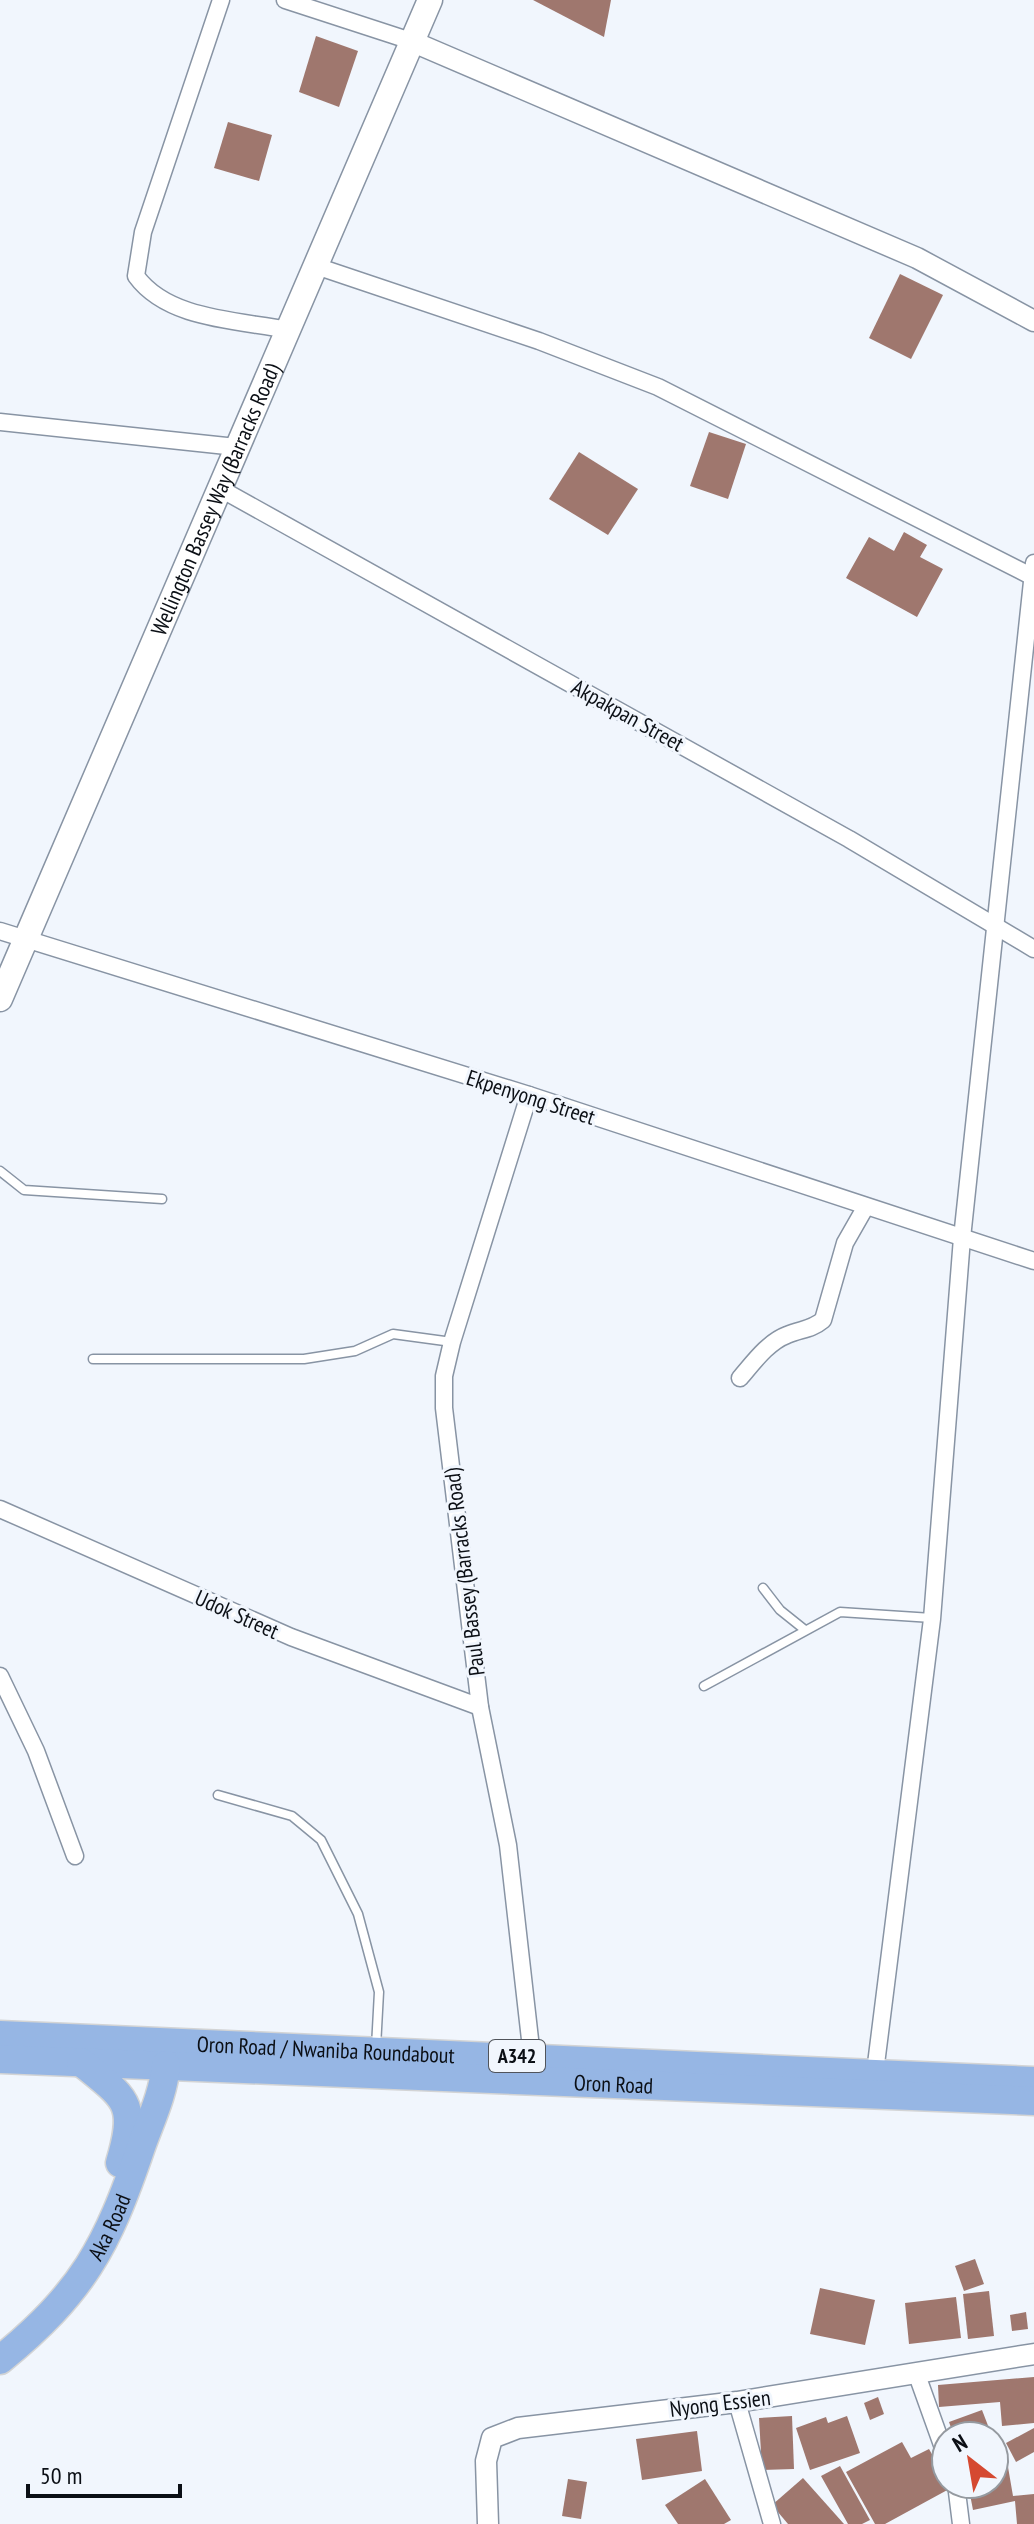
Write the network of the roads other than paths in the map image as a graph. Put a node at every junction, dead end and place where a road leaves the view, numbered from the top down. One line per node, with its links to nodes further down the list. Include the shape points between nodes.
1 (221, 0): 7 (street, via 143,232 136,276 150,294 177,308)
2 (285, 0): 4 (street)
3 (430, 0): 4 (main road, Wellington Bassey Way (Barracks Road))
4 (411, 41): 5 (main road, Wellington Bassey Way (Barracks Road)); 6 (street, via 917,258)
5 (316, 266): 7 (main road, Wellington Bassey Way (Barracks Road)); 11 (street, via 658,387)
6 (1034, 321)
7 (288, 330): 9 (main road, Wellington Bassey Way (Barracks Road))
8 (0, 422): 9 (street)
9 (236, 447): 10 (main road, Wellington Bassey Way (Barracks Road))
10 (219, 488): 12 (street, Akpakpan Street, via 849,839); 14 (main road, Wellington Bassey Way (Barracks Road))
11 (1033, 570): 12 (street)
12 (997, 930): 15 (street, Akpakpan Street); 21 (street)
13 (0, 931): 14 (street, Ekpenyong Street)
14 (25, 938): 16 (main road, Wellington Bassey Way (Barracks Road)); 17 (street, Ekpenyong Street)
15 (1034, 949)
16 (0, 999)
17 (529, 1095): 20 (street, Ekpenyong Street); 23 (street, Paul Bassey (Barracks Road))
18 (0, 1171): 19 (lane, via 24,1190)
19 (162, 1199)
20 (865, 1208): 21 (street, Ekpenyong Street); 25 (street, via 845,1243 823,1320 785,1335)
21 (962, 1238): 22 (street, Ekpenyong Street); 28 (street)
22 (1034, 1261)
23 (452, 1342): 24 (lane, via 393,1334 355,1351 304,1359); 32 (street, Paul Bassey (Barracks Road), via 444,1408)
24 (93, 1359)
25 (740, 1378)
26 (0, 1509): 32 (street, Udok Street, via 291,1637)
27 (763, 1588): 29 (lane)
28 (932, 1619): 29 (lane, via 840,1612); 41 (street)
29 (805, 1630): 31 (lane)
30 (0, 1676): 34 (street, via 36,1751)
31 (704, 1686)
32 (480, 1707): 37 (street, Paul Bassey (Barracks Road), via 508,1845)
33 (218, 1795): 36 (lane, via 292,1816 321,1840 358,1914 379,1992)
34 (75, 1856)
35 (0, 2035): 36 (highway, Oron Road / Nwaniba Roundabout / A342)
36 (376, 2051): 37 (highway, Oron Road / Nwaniba Roundabout / A342)
37 (532, 2057): 41 (highway, Oron Road / Nwaniba Roundabout / A342)
38 (0, 2059): 39 (highway, Oron Road / A342)
39 (81, 2062): 40 (highway, Oron Road / A342); 44 (highway, via 123,2096 129,2114 121,2159 93,2234 78,2258 39,2306)
40 (166, 2065): 43 (highway, Oron Road / A342); 46 (highway, Aka Road, via 160,2100 102,2247 49,2317)
41 (875, 2072): 42 (highway, Oron Road / Nwaniba Roundabout / A342)
42 (1034, 2081)
43 (1034, 2101)
44 (0, 2340)
45 (1034, 2354): 47 (street, Nyong Essien)
46 (0, 2360)
47 (917, 2375): 48 (street, Nyong Essien); 49 (street)
48 (737, 2402): 51 (street, Nyong Essien, via 550,2422 492,2438 486,2461); 52 (street)
49 (933, 2420)
50 (958, 2500): 53 (street)
51 (488, 2524)
52 (772, 2524)
53 (961, 2524)

